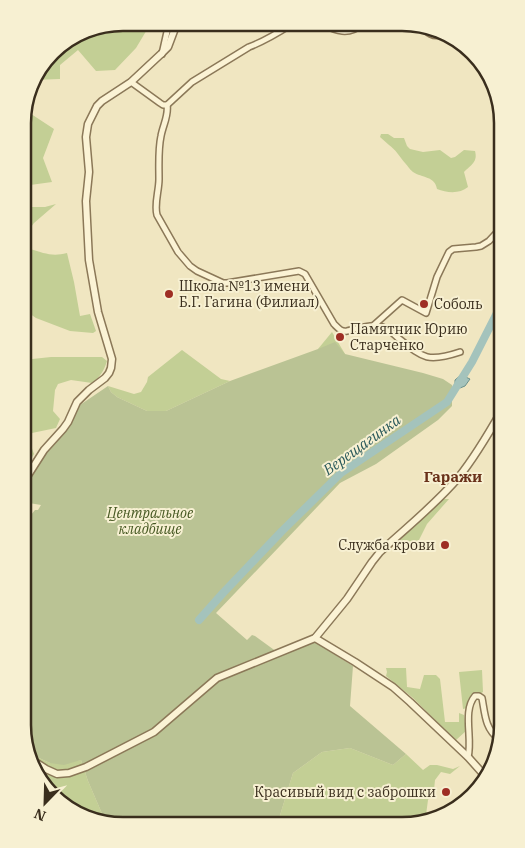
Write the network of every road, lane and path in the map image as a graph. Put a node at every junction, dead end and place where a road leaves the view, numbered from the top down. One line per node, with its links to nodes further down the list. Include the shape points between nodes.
1 (168, 31): 4 (street)
2 (174, 31): 4 (street)
3 (281, 31): 6 (street, via 192,82)
4 (161, 54): 5 (street)
5 (131, 82): 6 (street, via 163,105); 11 (street, via 102,101 86,131 90,260 98,312 112,359 111,368 109,374 77,402 63,429)
6 (167, 104): 8 (street, via 160,137 156,210 184,260 197,271 225,284 302,272 338,328 344,332)
7 (494, 235): 8 (street, via 481,246 449,252 426,313 402,300)
8 (374, 325): 9 (street, via 385,328 427,358)
9 (460, 352)
10 (494, 423): 12 (street, via 458,478 380,552)
11 (31, 470)
12 (315, 638): 14 (street, via 392,687); 15 (street, via 217,678 154,732 86,767 57,774)
13 (493, 735): 14 (street, via 487,725 482,698 475,696 469,712)
14 (468, 758): 16 (street)
15 (42, 766)
16 (481, 771)

